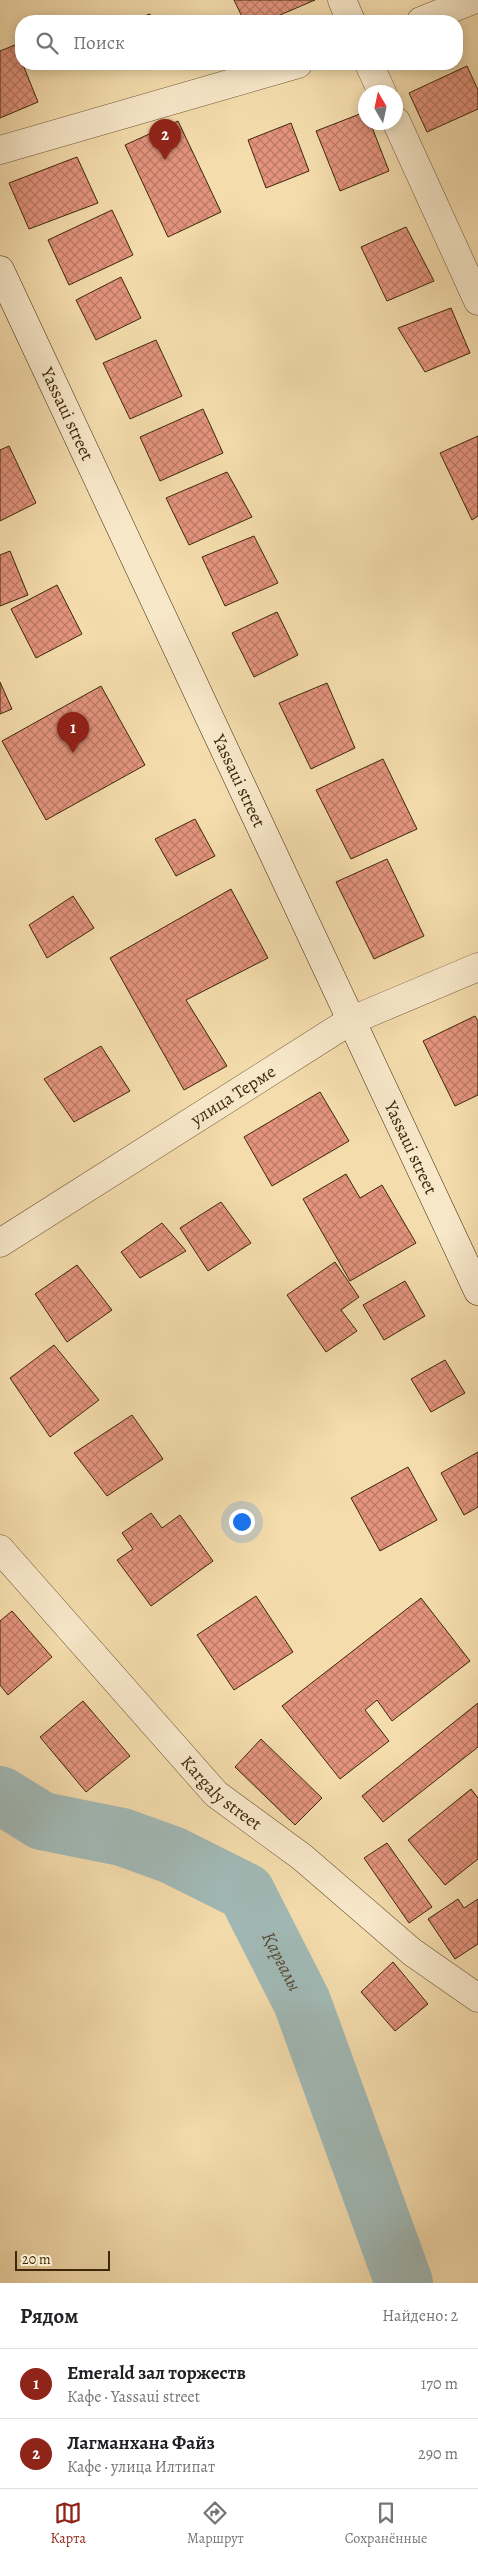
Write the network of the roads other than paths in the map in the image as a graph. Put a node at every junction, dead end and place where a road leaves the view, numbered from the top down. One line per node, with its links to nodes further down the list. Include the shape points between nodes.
1 (342, 0): 3 (street)
2 (473, 0): 4 (street)
3 (348, 15)
4 (436, 15)
5 (277, 70): 9 (street)
6 (372, 70): 7 (street)
7 (379, 85)
8 (400, 130): 11 (street)
9 (0, 150)
10 (0, 270): 13 (street, Yassaui street)
11 (478, 301)
12 (478, 967): 13 (street, улица Терме)
13 (350, 1021): 14 (street, улица Терме); 15 (street, Yassaui street)
14 (0, 1243)
15 (478, 1291)
16 (0, 1549): 17 (street, Kargaly street, via 216,1794 302,1857 412,1952)
17 (478, 1998)

